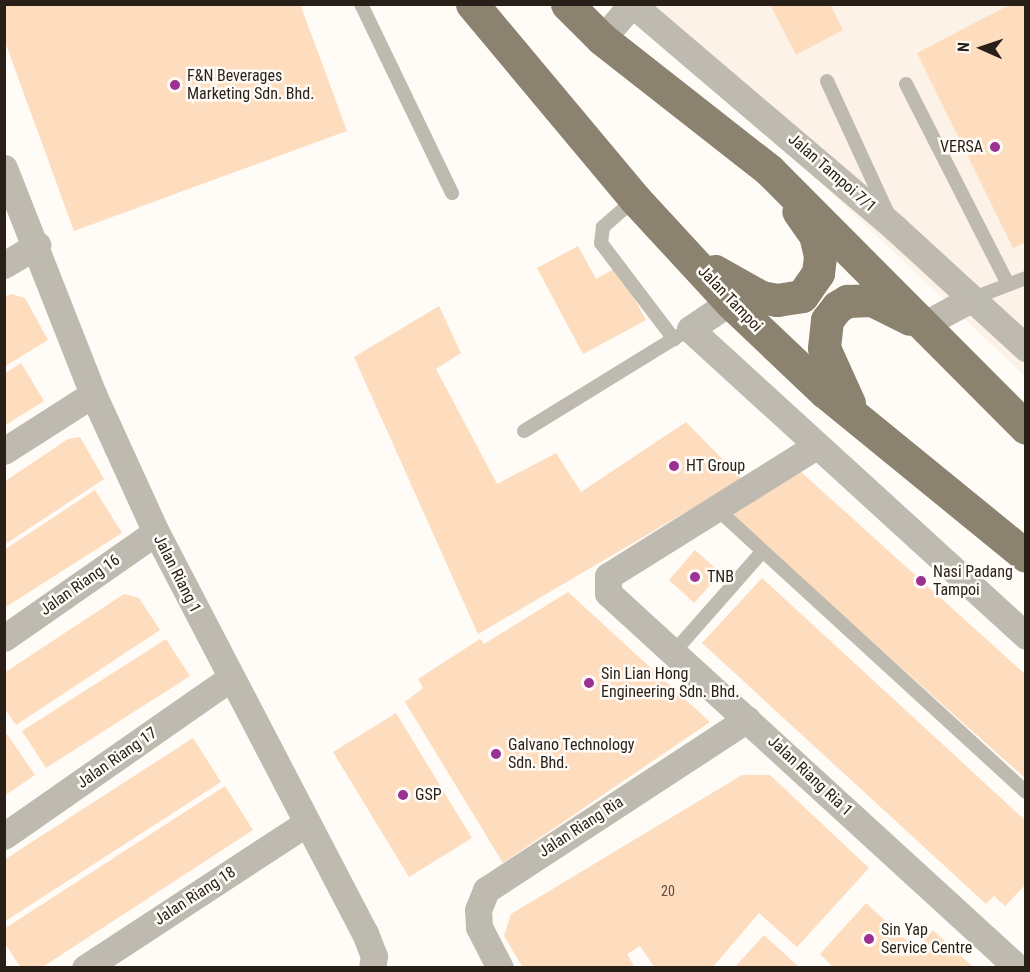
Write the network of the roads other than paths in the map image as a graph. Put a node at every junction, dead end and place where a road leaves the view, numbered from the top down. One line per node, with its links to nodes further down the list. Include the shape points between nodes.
1 (361, 4): 10 (lane)
2 (472, 4): 11 (main road, Jalan Tampoi)
3 (567, 4): 5 (main road)
4 (632, 4): 5 (street); 12 (street, Jalan Tampoi 7/1)
5 (602, 39): 9 (main road)
6 (827, 81): 12 (lane)
7 (906, 84): 17 (lane)
8 (4, 168): 13 (street, Jalan Riang 1)
9 (769, 170): 14 (main road, via 815,235 818,273 802,296 777,300 761,297); 20 (main road)
10 (452, 193)
11 (635, 199): 14 (main road, Jalan Tampoi); 21 (lane, via 603,227 601,243)
12 (895, 228): 18 (street, Jalan Tampoi 7/1)
13 (37, 244): 15 (street); 23 (street, Jalan Riang 1)
14 (681, 248): 19 (main road, Jalan Tampoi)
15 (4, 265)
16 (1026, 278): 17 (lane)
17 (1008, 284): 18 (lane)
18 (971, 299): 20 (street); 22 (street, Jalan Tampoi 7/1)
19 (730, 302): 21 (street); 24 (main road, Jalan Tampoi)
20 (931, 330): 24 (main road, via 872,300 847,301 837,307 827,320 824,348); 25 (main road)
21 (682, 334): 26 (lane); 27 (street)
22 (1021, 339)
23 (93, 394): 28 (street); 30 (street, Jalan Riang 1)
24 (857, 417): 32 (main road, Jalan Tampoi)
25 (1026, 428)
26 (524, 431)
27 (816, 446): 29 (street); 33 (street)
28 (4, 451)
29 (716, 508): 31 (lane); 35 (street, Jalan Riang Ria 1, via 609,576 605,584 608,593)
30 (156, 532): 34 (street, Jalan Riang 16); 36 (street, Jalan Riang 1)
31 (762, 552): 35 (lane); 38 (lane)
32 (1026, 556)
33 (1026, 636)
34 (4, 638)
35 (673, 653): 37 (street, Jalan Riang Ria 1)
36 (229, 679): 39 (street, Jalan Riang 1); 40 (street, Jalan Riang 17)
37 (747, 718): 43 (street, Jalan Riang Ria, via 486,890 478,910 479,927); 44 (street, Jalan Riang Ria 1)
38 (1026, 792)
39 (305, 825): 41 (street, Jalan Riang 18); 42 (street, Jalan Riang 1, via 364,933 374,956)
40 (4, 836)
41 (85, 968)
42 (372, 968)
43 (500, 968)
44 (1018, 968)

